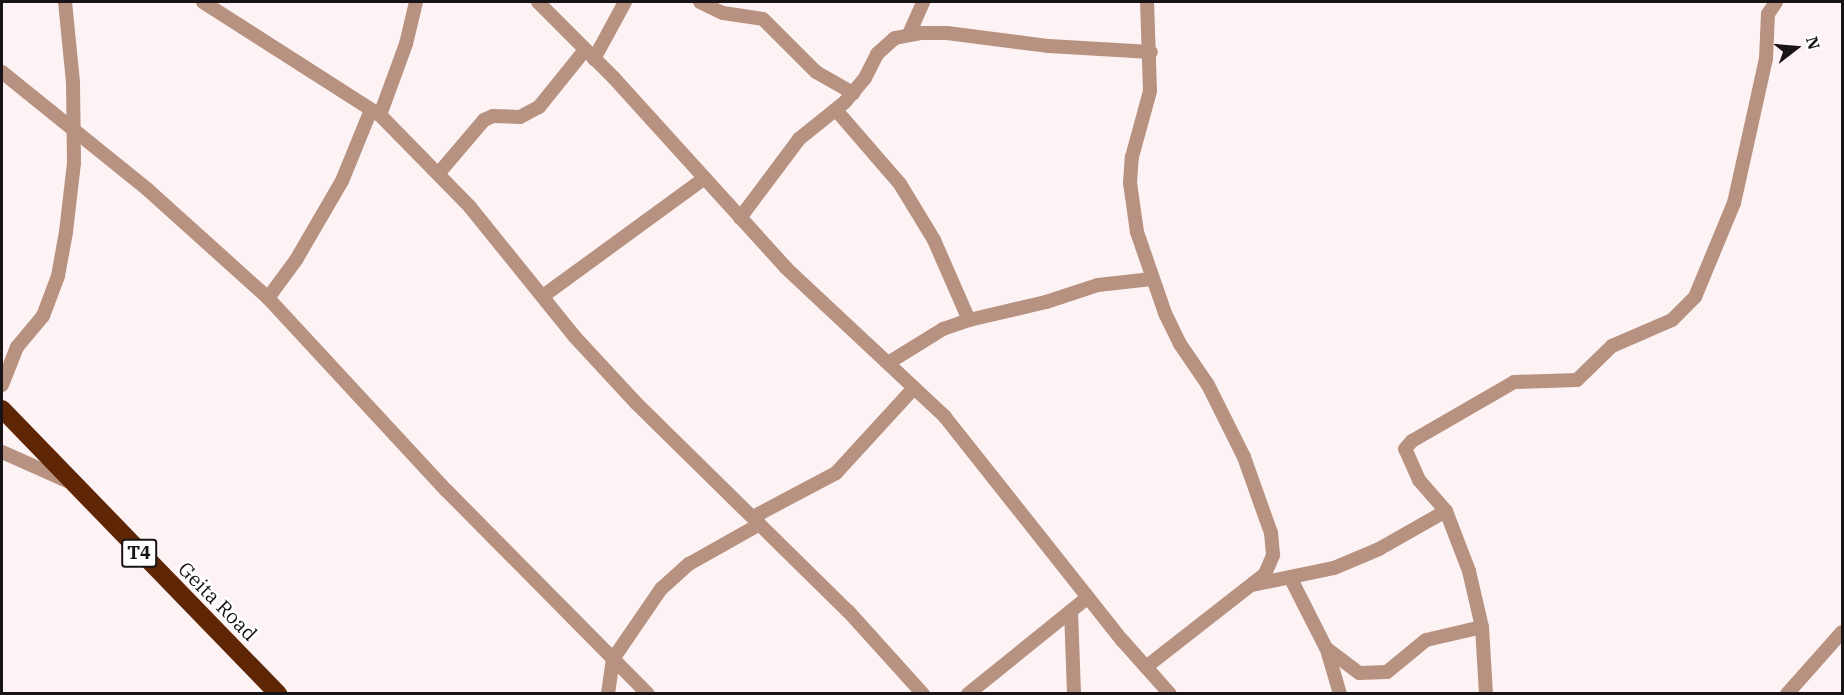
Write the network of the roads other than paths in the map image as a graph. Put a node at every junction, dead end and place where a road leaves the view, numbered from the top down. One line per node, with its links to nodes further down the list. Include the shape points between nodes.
1 (65, 2): 17 (street)
2 (203, 2): 16 (street)
3 (416, 2): 16 (street, via 406,44)
4 (538, 2): 12 (street)
5 (625, 2): 12 (street)
6 (700, 2): 14 (street, via 723,13 763,19 816,72)
7 (923, 2): 10 (street)
8 (1147, 2): 11 (street)
9 (1776, 2): 31 (street, via 1768,14 1767,59 1734,203 1695,297 1672,320 1612,346 1577,380 1514,382 1412,441 1405,449 1410,466)
10 (909, 34): 11 (street, via 948,33 1049,46); 14 (street, via 885,45)
11 (1151, 52): 21 (street, via 1148,109 1132,157 1130,183 1137,232)
12 (589, 54): 18 (street, via 539,106 520,117 493,116 484,120); 19 (street)
13 (2, 72): 17 (street)
14 (853, 93): 15 (street)
15 (836, 110): 20 (street, via 799,139); 24 (street, via 900,184 934,240)
16 (376, 113): 18 (street); 23 (street, via 296,260)
17 (74, 130): 23 (street, via 147,189); 26 (street, via 74,163 58,276 44,316 17,347)
18 (438, 174): 22 (street)
19 (705, 178): 20 (street); 22 (street)
20 (740, 218): 25 (street)
21 (1152, 279): 24 (street, via 1098,285); 34 (street, via 1180,344 1208,385 1244,457 1271,533 1270,566)
22 (543, 296): 32 (street, via 636,403)
23 (268, 298): 40 (street, via 446,490)
24 (969, 320): 25 (street, via 934,334)
25 (888, 363): 27 (street)
26 (2, 385)
27 (914, 388): 32 (street, via 836,473); 35 (street, via 951,426)
28 (2, 409): 30 (highway, Geita Road / T4)
29 (2, 452): 30 (street)
30 (68, 481): 42 (highway, Geita Road / T4)
31 (1446, 511): 33 (street, via 1379,549 1334,568); 37 (street, via 1469,571)
32 (756, 520): 40 (street, via 674,576 630,629); 45 (street)
33 (1292, 579): 34 (street); 39 (street)
34 (1247, 585): 41 (street)
35 (1088, 597): 36 (street); 41 (street)
36 (1071, 611): 46 (street); 47 (street)
37 (1482, 627): 39 (street, via 1426,640 1387,672 1374,675 1346,666); 50 (street)
38 (1842, 632): 51 (street)
39 (1326, 648): 49 (street)
40 (613, 659): 43 (street); 44 (street)
41 (1146, 667): 48 (street)
42 (278, 693)
43 (608, 693)
44 (648, 693)
45 (923, 693)
46 (968, 693)
47 (1074, 693)
48 (1170, 693)
49 (1340, 693)
50 (1486, 693)
51 (1787, 693)

